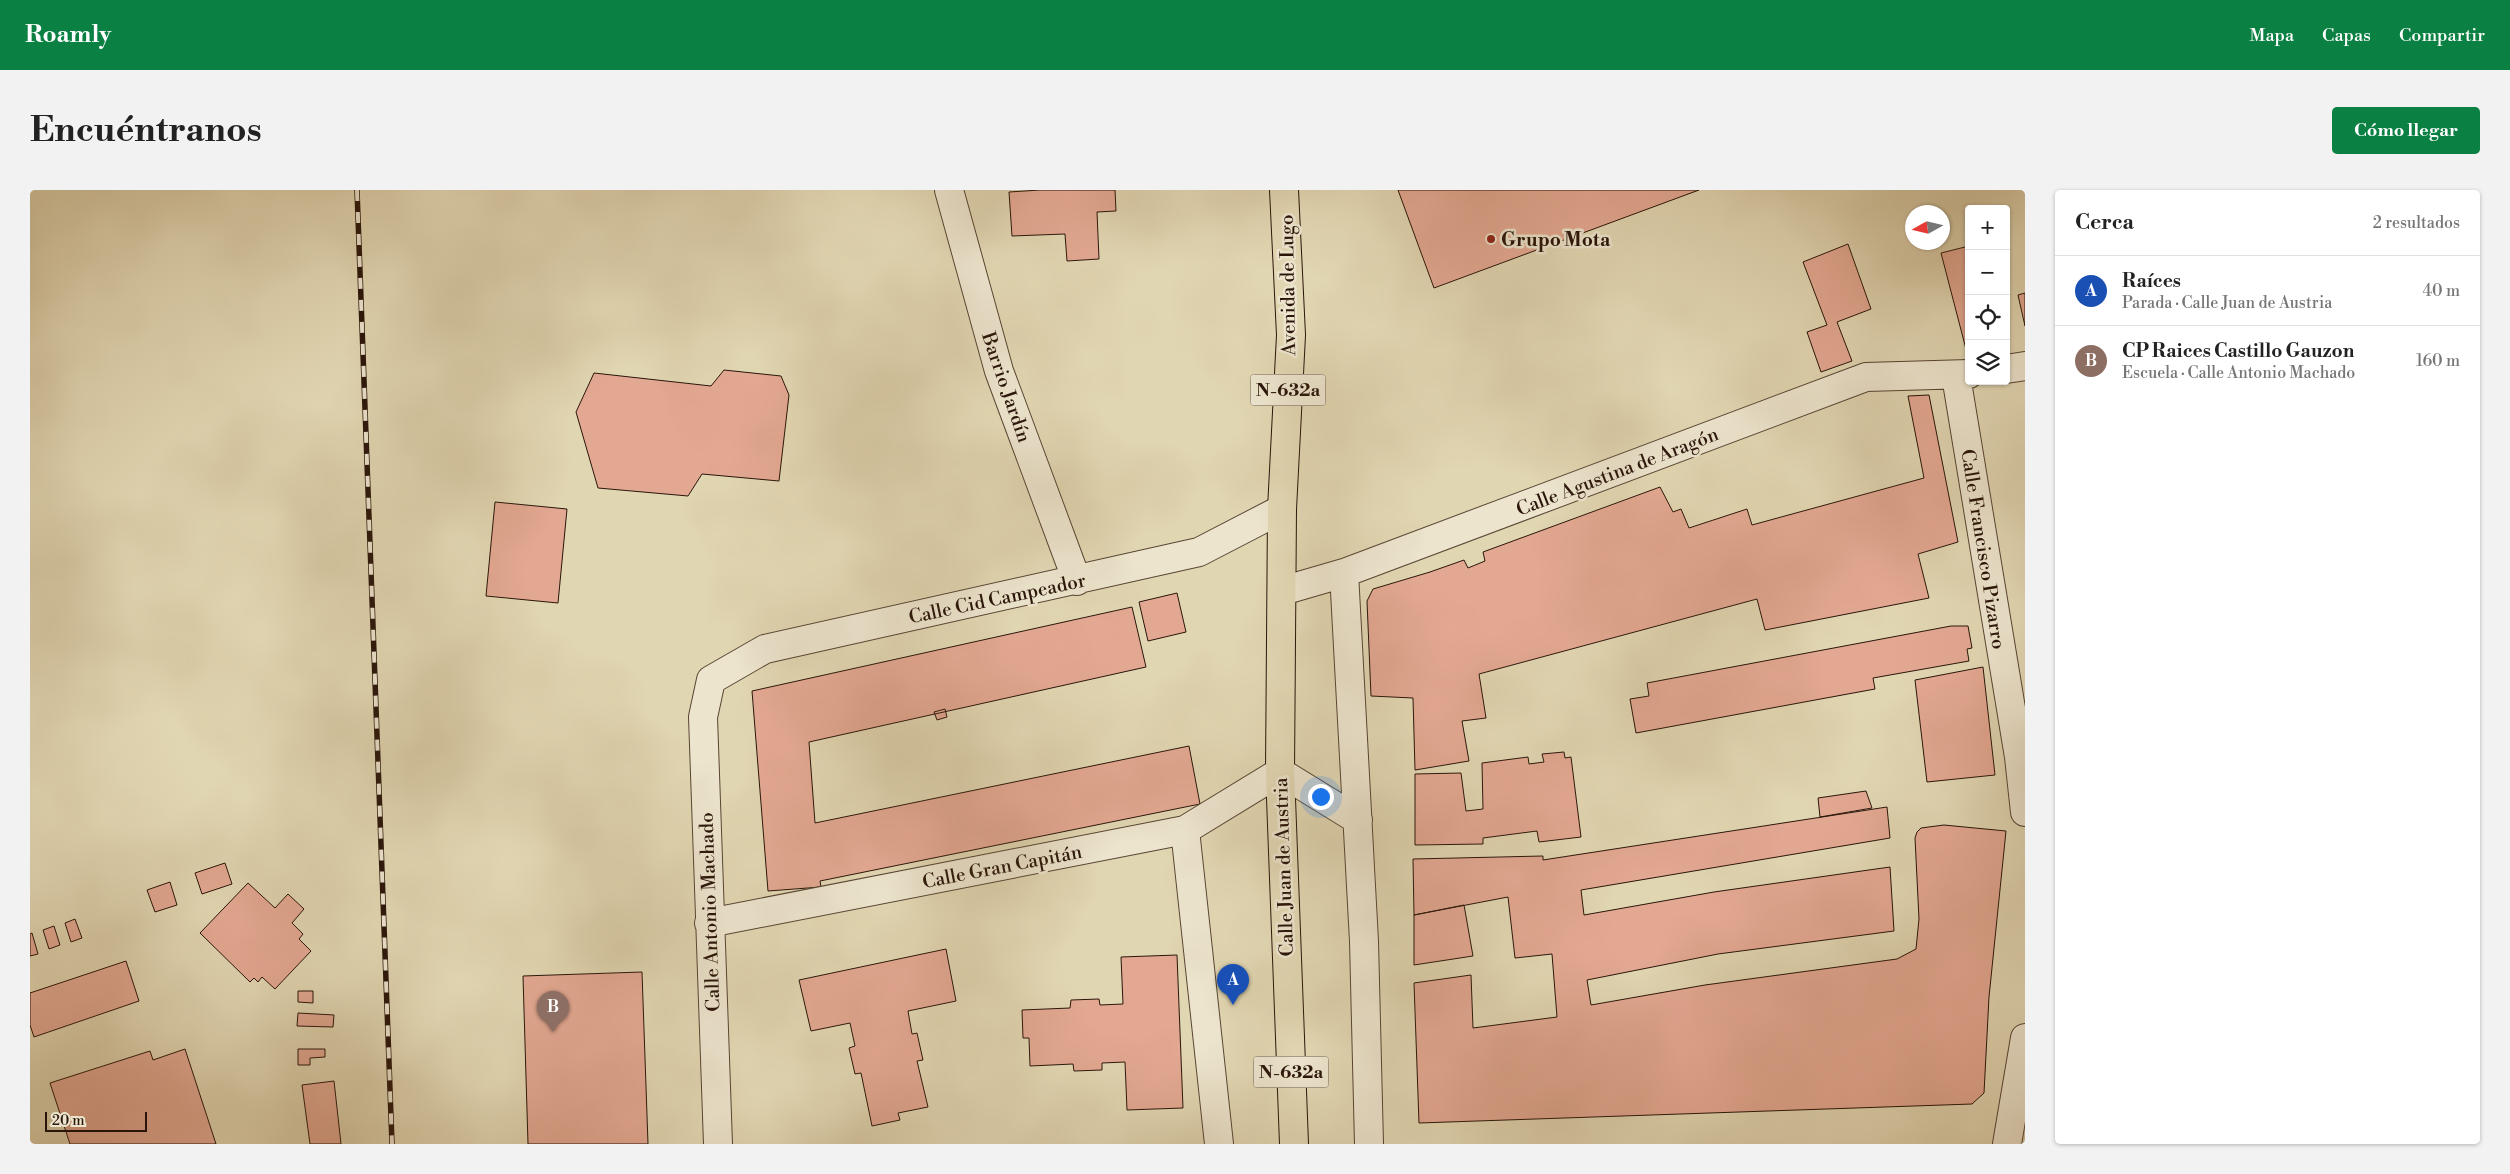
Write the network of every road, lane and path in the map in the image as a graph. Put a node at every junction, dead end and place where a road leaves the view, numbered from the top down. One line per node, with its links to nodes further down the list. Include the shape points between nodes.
1 (949, 190): 8 (street, Barrio Jardín, via 999,371)
2 (1284, 190): 6 (main road, Avenida de Lugo / N-632a, via 1291,335)
3 (2025, 366): 4 (street)
4 (2010, 368)
5 (1962, 375): 7 (street, Calle Agustina de Aragón, via 1866,377); 12 (street, Calle Francisco Pizarro)
6 (1282, 509): 8 (street, Calle Cid Campeador, via 1199,552); 9 (main road, Avenida de Lugo / N-632a)
7 (1344, 573): 9 (street, Calle Agustina de Aragón); 13 (street)
8 (1077, 581): 10 (street, Calle Cid Campeador, via 765,649)
9 (1282, 591): 11 (main road, Calle Juan de Austria / N-632a)
10 (711, 680): 15 (street, Calle Antonio Machado, via 703,717)
11 (1280, 772): 13 (street); 14 (street, Calle Gran Capitán); 19 (main road, Calle Juan de Austria / N-632a)
12 (2025, 812)
13 (1358, 820): 20 (street)
14 (1185, 830): 15 (street, Calle Gran Capitán); 18 (street)
15 (709, 923): 17 (street, Calle Antonio Machado)
16 (2025, 1038): 21 (street)
17 (718, 1144)
18 (1219, 1144)
19 (1294, 1144)
20 (1369, 1144)
21 (2007, 1144)

